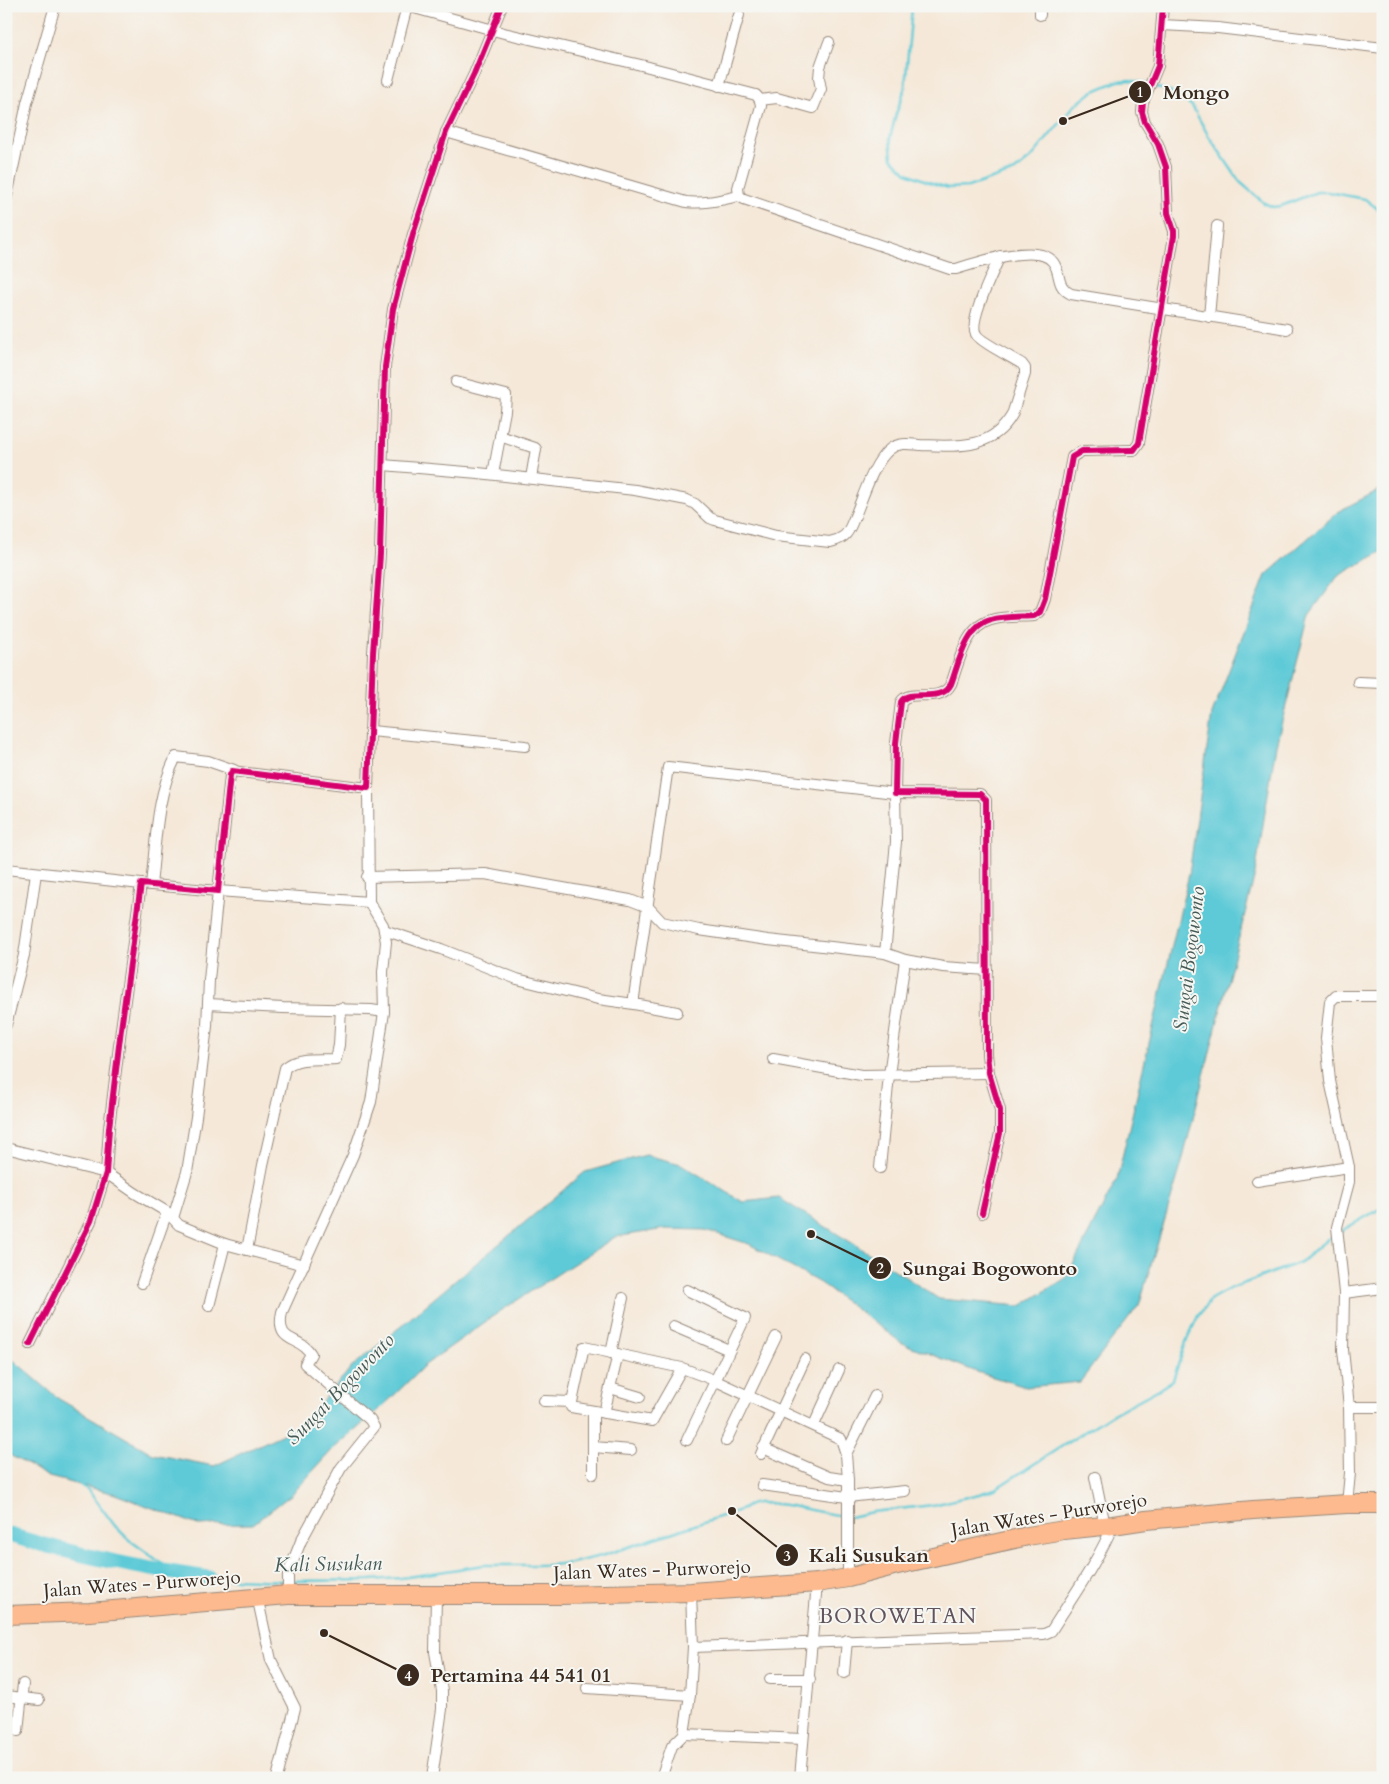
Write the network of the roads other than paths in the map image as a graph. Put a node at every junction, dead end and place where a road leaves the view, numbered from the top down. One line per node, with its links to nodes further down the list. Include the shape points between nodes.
1 (55, 6): 14 (street, via 27,103)
2 (502, 6): 6 (street)
3 (1163, 6): 5 (street)
4 (739, 15): 10 (street)
5 (1162, 25): 8 (street, via 1218,28); 17 (street, via 1158,66 1142,112 1166,167 1168,213 1174,230)
6 (492, 30): 9 (street, via 407,6); 10 (street); 12 (street)
7 (829, 42): 11 (street, via 820,67 821,90 813,108 777,98)
8 (1383, 48)
9 (388, 80)
10 (718, 86): 11 (street, via 756,95)
11 (760, 100): 13 (street, via 761,106 739,179)
12 (446, 132): 13 (street, via 686,202); 22 (street, via 392,308 385,367)
13 (739, 196): 16 (street, via 950,269)
14 (6, 201)
15 (1217, 226): 18 (street)
16 (1000, 256): 17 (street, via 1036,254 1051,260 1062,288 1071,294); 24 (street, via 974,328 978,336 1025,368 1012,415 993,435 977,443 962,446 904,444 890,449 880,462 848,532 840,538 830,542 776,536 712,519 687,500 635,490)
17 (1162, 310): 18 (street); 31 (street, via 1139,443 1134,450 1082,451 1072,457 1040,612 1034,616 991,620 981,625 969,637 947,690 929,696 907,696 902,700 896,743)
18 (1209, 317): 19 (street)
19 (1287, 329)
20 (456, 382): 21 (street, via 506,395)
21 (500, 436): 23 (street); 24 (street, via 536,449)
22 (384, 465): 23 (street); 27 (street)
23 (493, 474): 24 (street)
24 (530, 478)
25 (1358, 682): 26 (street)
26 (1383, 683)
27 (370, 731): 28 (street); 30 (street)
28 (525, 746)
29 (234, 770): 30 (street); 35 (street, via 208,761 176,757 161,798); 36 (street, via 230,775)
30 (368, 788): 34 (street)
31 (896, 793): 38 (street, via 668,767); 40 (street, via 896,842); 42 (street, via 980,794 985,797)
32 (6, 869): 33 (street)
33 (36, 873): 35 (street); 49 (street, via 24,955)
34 (368, 877): 37 (street); 38 (street, via 485,874 630,900)
35 (146, 885): 36 (street); 56 (street, via 121,1029)
36 (218, 891): 37 (street); 44 (street)
37 (368, 902): 39 (street)
38 (648, 907): 40 (street, via 662,922 691,928); 45 (street)
39 (384, 930): 45 (street, via 517,978 598,999); 47 (street)
40 (884, 954): 41 (street)
41 (905, 960): 42 (street); 52 (street)
42 (988, 970): 51 (street, via 986,1028)
43 (1383, 996): 54 (street, via 1336,996 1330,1004 1326,1038 1330,1081)
44 (208, 1004): 46 (street); 59 (street, via 187,1172)
45 (634, 1004): 48 (street)
46 (341, 1008): 47 (street); 61 (street, via 336,1059 291,1062 285,1068)
47 (384, 1012): 62 (street, via 371,1102 353,1155)
48 (676, 1012)
49 (6, 1025)
50 (773, 1059): 52 (street, via 861,1076)
51 (990, 1073): 52 (street); 58 (street, via 999,1101 1001,1121)
52 (889, 1075): 55 (street)
53 (6, 1148): 56 (street)
54 (1349, 1167): 57 (street); 66 (street, via 1349,1182 1337,1227)
55 (880, 1168)
56 (106, 1173): 59 (street); 71 (street, via 91,1221)
57 (1257, 1181)
58 (982, 1213)
59 (170, 1215): 60 (street, via 179,1225); 63 (street)
60 (225, 1244): 61 (street); 68 (street)
61 (248, 1250): 62 (street)
62 (304, 1265): 106 (street, via 282,1312 281,1328 285,1335 308,1349 311,1354 305,1364 314,1374 374,1424 337,1476 301,1540 288,1574)
63 (142, 1283)
64 (1383, 1288): 66 (street)
65 (686, 1290): 72 (street, via 745,1318)
66 (1344, 1293): 84 (street, via 1343,1350)
67 (623, 1298): 73 (street)
68 (209, 1306)
69 (673, 1326): 72 (street)
70 (776, 1337): 79 (street)
71 (30, 1344)
72 (729, 1350): 77 (street)
73 (615, 1354): 75 (street); 78 (street); 83 (street, via 584,1347)
74 (805, 1359): 87 (street)
75 (682, 1368): 77 (street); 88 (street, via 652,1421)
76 (839, 1370): 89 (street)
77 (714, 1380): 79 (street); 90 (street)
78 (610, 1388): 81 (street); 88 (street)
79 (747, 1395): 87 (street); 91 (street)
80 (875, 1396): 94 (street)
81 (640, 1397)
82 (544, 1402): 83 (street)
83 (572, 1402): 86 (street, via 571,1407)
84 (1349, 1407): 85 (street); 101 (street)
85 (1383, 1407)
86 (593, 1411): 88 (street); 92 (street)
87 (780, 1411): 89 (street); 97 (street, via 762,1451 829,1477)
88 (604, 1413)
89 (814, 1425): 94 (street, via 841,1438)
90 (686, 1440)
91 (726, 1441)
92 (593, 1447): 93 (street); 95 (street)
93 (631, 1450)
94 (846, 1454): 97 (street)
95 (593, 1474)
96 (1095, 1478): 103 (street)
97 (848, 1480): 100 (street)
98 (762, 1485): 100 (street)
99 (905, 1491): 100 (street)
100 (847, 1498): 104 (street)
101 (1347, 1504): 102 (highway, Jalan Wates - Purworejo); 103 (highway, Jalan Wates - Purworejo, via 1146,1520)
102 (1383, 1504)
103 (1109, 1526): 104 (highway, Jalan Wates - Purworejo, via 1028,1536); 111 (street, via 1105,1545 1048,1633)
104 (848, 1578): 105 (highway, Jalan Wates - Purworejo)
105 (817, 1583): 107 (highway, Jalan Wates - Purworejo); 112 (street)
106 (288, 1591): 108 (highway, Jalan Wates - Purworejo); 109 (highway, Jalan Wates - Purworejo)
107 (691, 1592): 108 (highway, Jalan Wates - Purworejo); 113 (street)
108 (436, 1595): 127 (street, via 435,1652 442,1709)
109 (257, 1596): 110 (highway, Jalan Wates - Purworejo, via 90,1612); 126 (street, via 271,1660 295,1708)
110 (6, 1615)
111 (847, 1640): 112 (street); 114 (street)
112 (813, 1642): 113 (street); 116 (street)
113 (693, 1647): 119 (street)
114 (844, 1672)
115 (770, 1679): 116 (street)
116 (810, 1679): 125 (street)
117 (23, 1684): 121 (street)
118 (587, 1688): 119 (street)
119 (690, 1695): 124 (street)
120 (6, 1696): 121 (street)
121 (22, 1698): 122 (street); 123 (street)
122 (39, 1700)
123 (18, 1731)
124 (684, 1734): 125 (street); 128 (street, via 672,1746)
125 (803, 1739): 129 (street)
126 (277, 1778)
127 (432, 1778)
128 (661, 1778)
129 (800, 1778)

